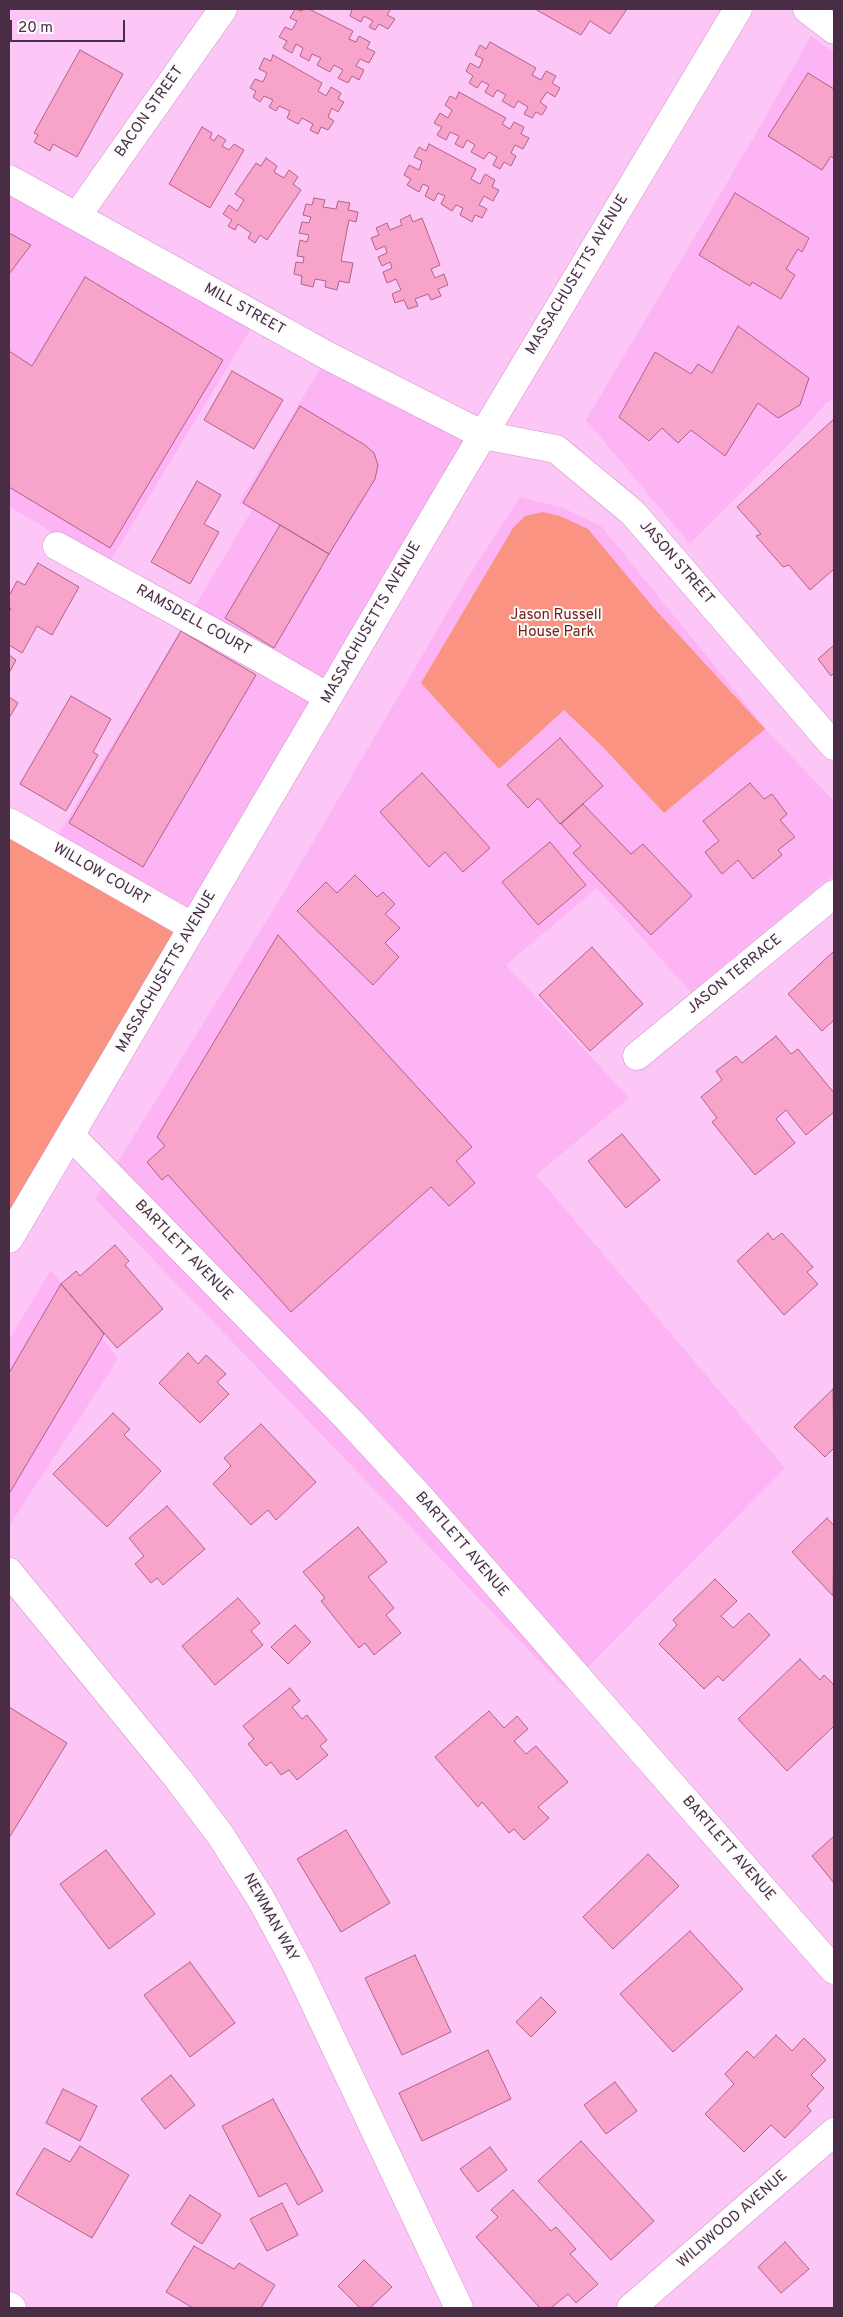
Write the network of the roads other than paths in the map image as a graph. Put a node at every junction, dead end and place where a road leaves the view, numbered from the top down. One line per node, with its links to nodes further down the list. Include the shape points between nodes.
1 (223, 9): 6 (street, BACON STREET)
2 (738, 9): 7 (street, MASSACHUSETTS AVENUE)
3 (807, 9): 4 (street)
4 (834, 30)
5 (9, 179): 6 (street, MILL STREET)
6 (77, 216): 7 (street, MILL STREET, via 328,356)
7 (483, 436): 9 (street, MASSACHUSETTS AVENUE); 10 (street, JASON STREET, via 556,449 633,513)
8 (57, 546): 9 (street, RAMSDELL COURT)
9 (328, 697): 13 (street, MASSACHUSETTS AVENUE)
10 (834, 746)
11 (9, 822): 13 (street, WILLOW COURT)
12 (834, 894): 14 (street, JASON TERRACE)
13 (193, 927): 15 (street, MASSACHUSETTS AVENUE)
14 (637, 1056)
15 (71, 1136): 16 (street, MASSACHUSETTS AVENUE); 18 (street, BARTLETT AVENUE, via 375,1448)
16 (9, 1239)
17 (9, 1572): 22 (street, NEWMAN WAY, via 179,1780 221,1836 261,1899 298,1968)
18 (834, 1970)
19 (834, 2132): 23 (street, WILDWOOD AVENUE)
20 (9, 2306): 21 (street)
21 (12, 2308)
22 (458, 2308)
23 (632, 2308)

